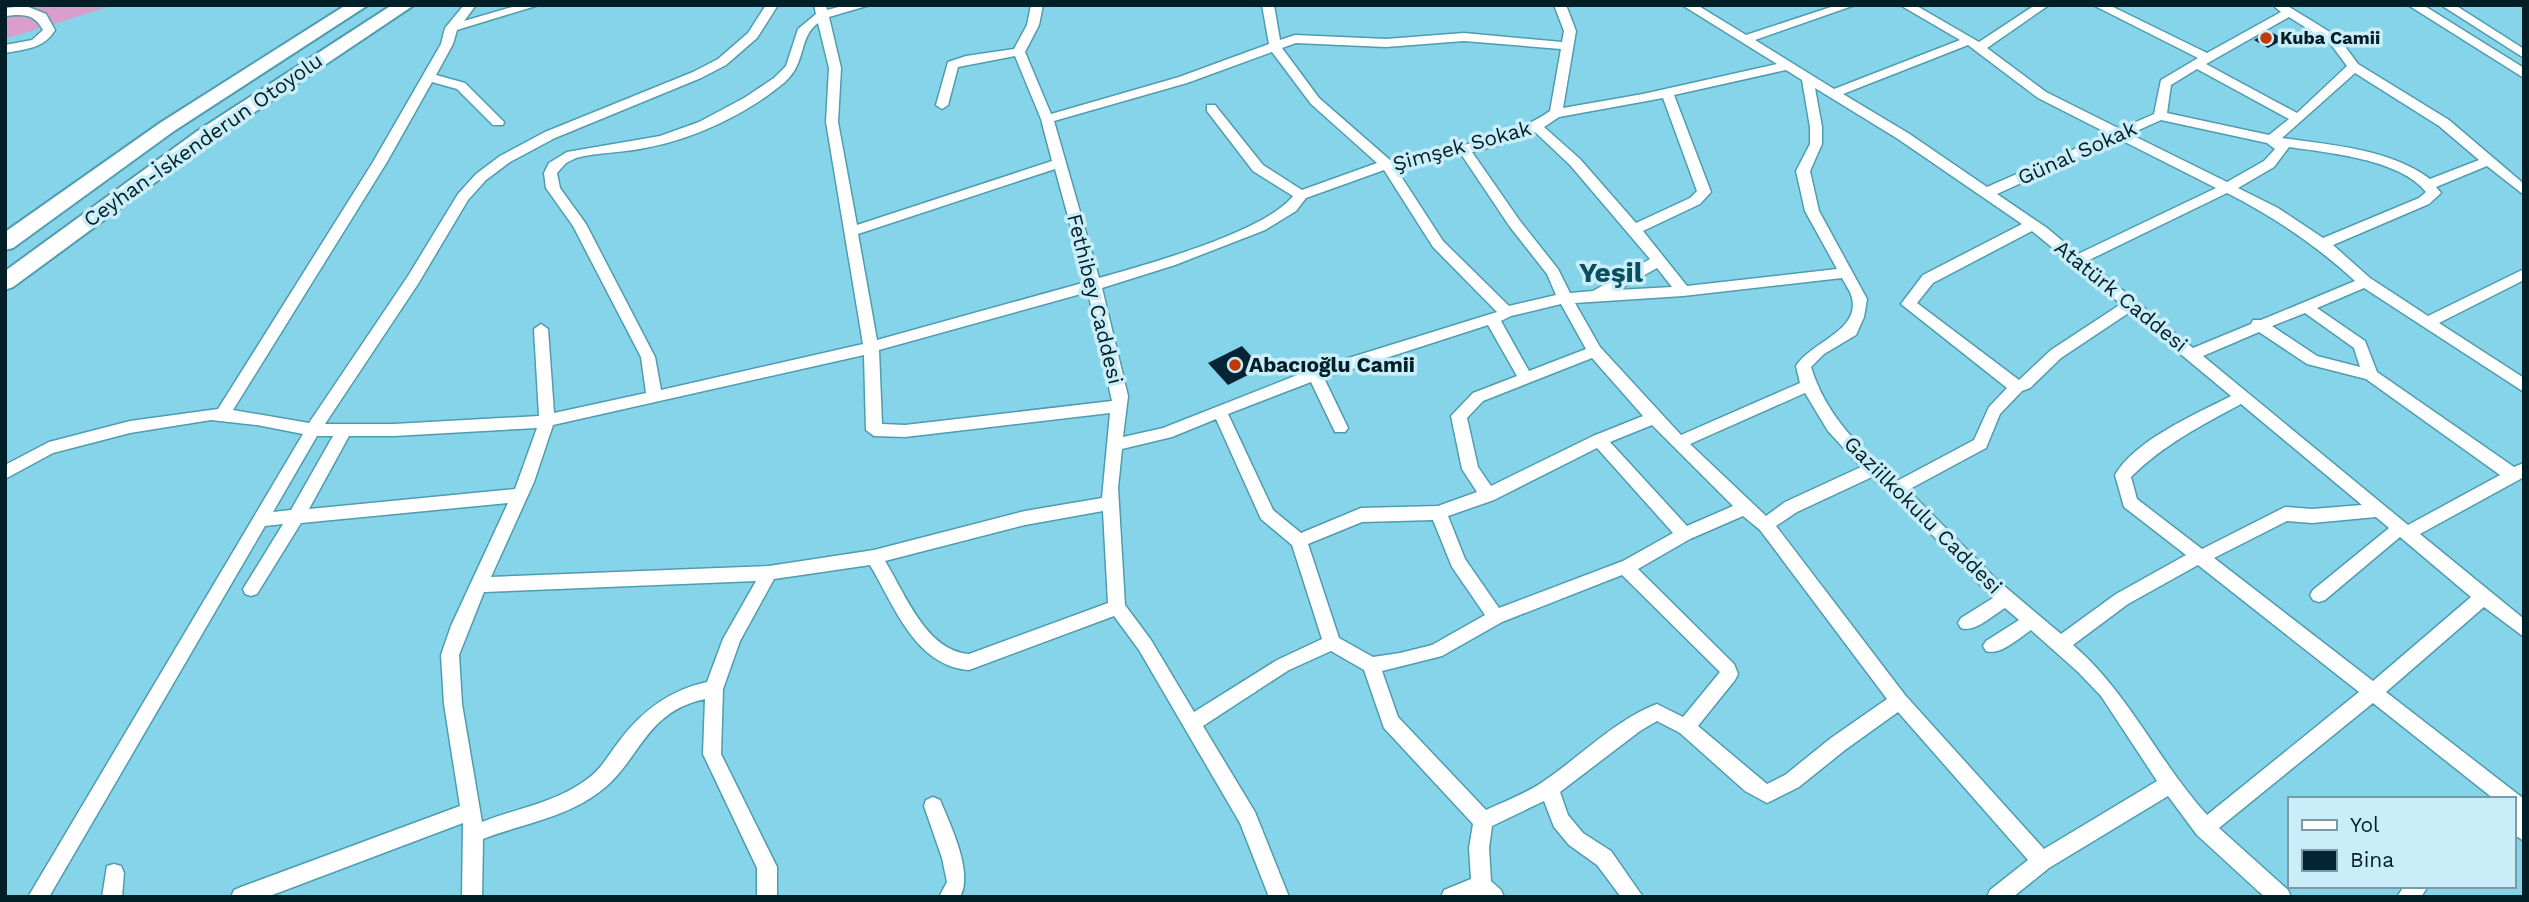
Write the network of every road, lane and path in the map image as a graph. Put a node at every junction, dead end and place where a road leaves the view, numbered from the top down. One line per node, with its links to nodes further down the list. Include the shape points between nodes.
1 (359, 5): 60 (highway, Ceyhan-İskenderun Otoyolu, via 167,127)
2 (405, 5): 66 (highway, Ceyhan-İskenderun Otoyolu, via 203,137)
3 (470, 5): 21 (street)
4 (533, 5): 21 (street)
5 (772, 5): 95 (street, via 753,35 722,62 550,135 481,177 463,197)
6 (864, 5): 19 (street)
7 (1037, 5): 27 (street)
8 (1268, 5): 24 (street)
9 (1560, 5): 25 (street, Şimşek Sokak, via 1570,31)
10 (1688, 5): 22 (street, Atatürk Caddesi)
11 (1849, 5): 22 (street)
12 (1906, 5): 23 (street)
13 (2043, 5): 23 (street)
14 (2099, 5): 29 (street)
15 (2414, 5): 33 (street)
16 (2430, 5): 30 (street)
17 (2447, 5): 28 (street)
18 (2285, 9): 29 (street, Günal Sokak); 32 (street, via 2333,40)
19 (820, 10): 59 (street, via 835,68 832,122); 87 (street, via 801,34 792,68 722,116 649,143 568,155 552,169 549,181 553,191 579,224 648,357)
20 (5, 12): 26 (street, via 26,10 42,17 49,30 38,42)
21 (451, 29): 34 (street)
22 (1744, 40): 31 (street, Atatürk Caddesi)
23 (1974, 44): 36 (street); 46 (street, via 2042,95)
24 (1275, 46): 25 (street, via 1295,39 1386,43 1464,37); 42 (street, via 1183,80); 51 (street, via 1315,101)
25 (1568, 46): 40 (street, Şimşek Sokak)
26 (5, 49)
27 (1020, 52): 38 (street, via 952,65); 42 (street, Fethibey Caddesi)
28 (2524, 54)
29 (2202, 61): 41 (street, Günal Sokak, via 2165,83); 43 (street)
30 (2524, 65)
31 (1787, 66): 35 (street, Atatürk Caddesi); 37 (street)
32 (2354, 67): 43 (street); 49 (street, via 2444,123)
33 (2524, 74)
34 (429, 77): 44 (street, via 461,86); 91 (street)
35 (1808, 79): 36 (street, Atatürk Caddesi); 64 (street, via 1816,144 1803,171 1812,211)
36 (1834, 93): 55 (street, Atatürk Caddesi)
37 (1668, 95): 40 (street); 58 (street, via 1704,192 1695,201)
38 (942, 105)
39 (1211, 108): 56 (street, via 1258,168)
40 (1556, 113): 45 (street, Şimşek Sokak)
41 (2160, 116): 46 (street, Günal Sokak); 47 (street)
42 (1047, 119): 50 (street, Fethibey Caddesi)
43 (2298, 119): 47 (street)
44 (498, 122)
45 (1538, 128): 48 (street, Şimşek Sokak); 58 (street, via 1575,162)
46 (2120, 136): 53 (street); 55 (street, Günal Sokak)
47 (2271, 139): 52 (street, via 2388,161); 53 (street, via 2283,148 2269,164)
48 (1464, 149): 51 (street, Şimşek Sokak); 71 (street, via 1553,272)
49 (2488, 161): 52 (street); 54 (street)
50 (1060, 163): 59 (street); 68 (street, Fethibey Caddesi)
51 (1387, 165): 56 (street, Şimşek Sokak); 74 (street, via 1438,244)
52 (2431, 184): 61 (street, via 2434,193 2424,201)
53 (2227, 188): 61 (street); 63 (street)
54 (2524, 191)
55 (1986, 193): 57 (street, Atatürk Caddesi)
56 (1301, 195): 68 (street, via 1260,227)
57 (2032, 225): 63 (street, Atatürk Caddesi); 86 (street, via 1928,279 1908,304)
58 (1633, 229): 62 (street)
59 (850, 232): 78 (street)
60 (5, 243)
61 (2322, 243): 67 (street)
62 (1660, 260): 69 (street); 70 (street)
63 (2077, 260): 72 (street, Atatürk Caddesi)
64 (1845, 272): 69 (street); 84 (street, via 1860,299 1857,317 1851,331 1819,350 1803,366)
65 (2524, 274): 75 (street)
66 (5, 282)
67 (2365, 282): 73 (street); 75 (street)
68 (1094, 285): 78 (street); 89 (street, Fethibey Caddesi, via 1120,396)
69 (1683, 291): 70 (street)
70 (1594, 296): 71 (street)
71 (1564, 298): 74 (street); 79 (street)
72 (2132, 304): 80 (street, Atatürk Caddesi); 86 (street, via 2056,354)
73 (2305, 306): 76 (street); 82 (street, via 2360,345)
74 (1499, 315): 81 (street); 83 (street)
75 (2426, 323): 85 (street)
76 (2258, 324): 80 (street); 82 (street, via 2312,360)
77 (541, 329): 93 (street)
78 (871, 348): 87 (street); 89 (street, via 874,430 880,432)
79 (1595, 351): 83 (street); 92 (street)
80 (2192, 354): 88 (street, Atatürk Caddesi)
81 (1315, 374): 90 (street); 94 (street)
82 (2371, 375): 101 (street)
83 (1526, 379): 105 (street, via 1478,397 1459,416 1470,469)
84 (1807, 386): 98 (street); 100 (street, Gaziilkokulu Caddesi, via 1842,437)
85 (2524, 386)
86 (2017, 387): 103 (street, via 1994,411 1980,444)
87 (654, 395): 93 (street)
88 (2243, 396): 108 (street, Atatürk Caddesi); 117 (street, via 2168,436 2123,475 2130,502)
89 (1118, 406): 99 (street, Fethibey Caddesi)
90 (1220, 412): 99 (street, via 1166,433); 115 (street, via 1267,514)
91 (222, 415): 95 (street); 102 (street, via 130,427 50,448)
92 (1654, 418): 97 (street); 98 (street)
93 (548, 421): 96 (street); 104 (street)
94 (1340, 428)
95 (313, 430): 96 (street); 111 (street)
96 (344, 430): 110 (street)
97 (1599, 440): 105 (street); 114 (street)
98 (1679, 442): 107 (street)
99 (1115, 445): 106 (street, Fethibey Caddesi)
100 (1873, 469): 103 (street, Gaziilkokulu Caddesi); 112 (street)
101 (2519, 472): 113 (street)
102 (5, 473)
103 (1896, 489): 124 (street, Gaziilkokulu Caddesi)
104 (520, 495): 110 (street); 120 (street)
105 (1488, 495): 109 (street)
106 (1111, 503): 116 (street, via 1025,518); 125 (street, Fethibey Caddesi)
107 (1745, 508): 112 (street); 114 (street)
108 (2379, 510): 113 (street, Atatürk Caddesi); 117 (street, via 2285,514)
109 (1438, 513): 115 (street, via 1361,515); 126 (street, via 1458,562)
110 (296, 517): 111 (street); 121 (street)
111 (259, 520): 150 (street)
112 (1766, 525): 136 (street)
113 (2404, 530): 122 (street); 123 (street, Atatürk Caddesi)
114 (1684, 534): 118 (street)
115 (1299, 541): 130 (street)
116 (874, 557): 119 (street); 125 (street, via 924,641 955,661 969,662)
117 (2202, 558): 131 (street, via 2186,562 2122,599); 135 (street)
118 (1626, 568): 126 (street); 138 (street, via 1728,669 1723,685)
119 (769, 573): 120 (street); 134 (street, via 732,639)
120 (479, 585): 143 (street, via 450,655)
121 (251, 589)
122 (2319, 595)
123 (2484, 596): 129 (street, Atatürk Caddesi); 135 (street)
124 (2007, 598): 127 (street, Gaziilkokulu Caddesi); 128 (street)
125 (1117, 607): 137 (street)
126 (1496, 617): 133 (street, via 1436,652)
127 (2033, 620): 131 (street, Gaziilkokulu Caddesi); 132 (street)
128 (1967, 623)
129 (2524, 630)
130 (1332, 643): 133 (street); 137 (street, via 1283,665)
131 (2061, 644): 139 (street, Gaziilkokulu Caddesi, via 2099,681)
132 (1992, 646)
133 (1371, 665): 144 (street, via 1390,722)
134 (714, 689): 146 (street, via 687,694 665,706 592,788); 154 (street, via 712,754 767,866)
135 (2372, 694): 141 (street); 145 (street)
136 (1899, 701): 138 (street, via 1792,781 1767,794); 147 (street)
137 (1192, 723): 156 (street, via 1248,818)
138 (1686, 727): 140 (street, via 1657,712 1634,724)
139 (2170, 784): 145 (street, Gaziilkokulu Caddesi); 147 (street)
140 (1549, 789): 144 (street); 158 (street, via 1561,821 1576,839 1604,858)
141 (2506, 797)
142 (933, 806): 155 (street, via 957,884)
143 (469, 812): 146 (street); 152 (street)
144 (1483, 821): 149 (street, via 1479,848)
145 (2204, 829): 160 (street, Gaziilkokulu Caddesi)
146 (474, 834): 153 (street)
147 (2042, 862): 159 (street)
148 (114, 873): 151 (street)
149 (1488, 891): 157 (street)
150 (38, 897)
151 (112, 897)
152 (241, 897)
153 (472, 897)
154 (767, 897)
155 (949, 897)
156 (1279, 897)
157 (1451, 897)
158 (1633, 897)
159 (1997, 897)
160 (2281, 897)

